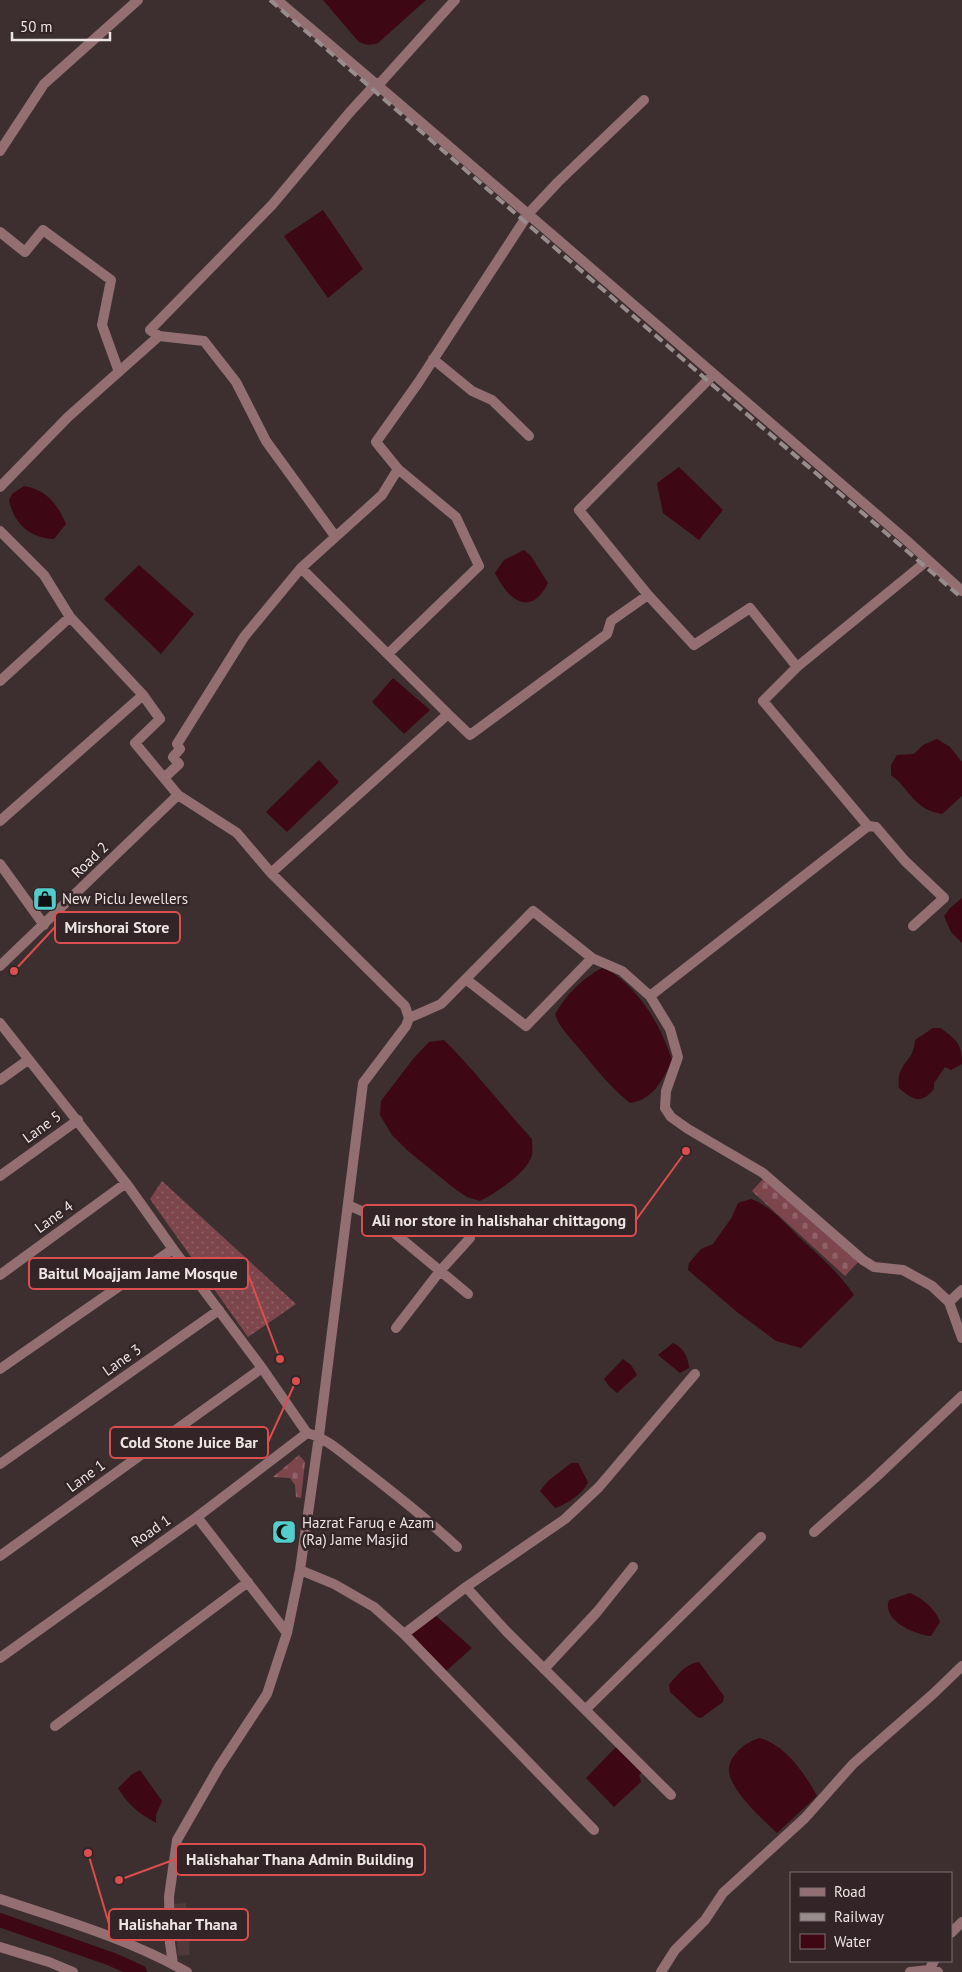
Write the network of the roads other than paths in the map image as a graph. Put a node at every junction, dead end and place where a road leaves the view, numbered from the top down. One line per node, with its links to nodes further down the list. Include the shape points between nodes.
1 (138, 0): 6 (street, via 44,84)
2 (277, 0): 4 (street)
3 (455, 0): 4 (street)
4 (377, 84): 7 (street); 9 (street, via 272,205 150,330)
5 (644, 100): 7 (street)
6 (0, 151)
7 (529, 214): 10 (street); 12 (street)
8 (0, 232): 11 (street, via 25,252 43,230 111,280 102,325)
9 (159, 336): 11 (street); 17 (street, via 204,341 236,382 266,441)
10 (433, 359): 13 (street, via 472,391 492,400); 14 (street, via 376,442)
11 (119, 372): 15 (street, via 68,417)
12 (713, 375): 18 (street); 21 (street, via 579,510)
13 (529, 436)
14 (398, 470): 17 (street, via 382,495); 23 (street, via 456,517 479,566)
15 (0, 487)
16 (0, 531): 22 (street, via 44,575)
17 (335, 536): 19 (street)
18 (928, 560): 20 (street); 24 (street)
19 (302, 568): 23 (street); 28 (street, via 244,637 177,744 180,749 173,757 179,764)
20 (962, 591)
21 (648, 595): 24 (street, via 694,645 750,608); 27 (street, via 611,621 607,634 470,736)
22 (70, 617): 25 (street); 26 (street)
23 (388, 654): 27 (street)
24 (797, 667): 31 (street, via 763,701)
25 (0, 681)
26 (143, 695): 28 (street, via 160,718 135,743); 30 (street)
27 (448, 714): 33 (street)
28 (165, 777): 29 (street)
29 (178, 795): 33 (street, via 237,833); 34 (street, Road 2)
30 (0, 821)
31 (868, 826): 35 (street, via 876,827 905,862 944,898); 39 (street)
32 (0, 864): 34 (street)
33 (271, 873): 40 (street, via 405,1006)
34 (44, 925): 37 (street, Road 2)
35 (913, 926)
36 (592, 958): 38 (street, via 526,1026); 38 (street, via 533,911); 39 (street, via 622,971)
37 (0, 966)
38 (467, 980): 40 (street, via 441,1004)
39 (650, 996): 54 (street, via 670,1029 678,1057 666,1091 665,1108 671,1117 763,1172 863,1260 874,1267 903,1270 932,1286)
40 (409, 1018): 47 (street, via 363,1083)
41 (0, 1023): 42 (street)
42 (28, 1060): 43 (street); 44 (street)
43 (0, 1080)
44 (78, 1120): 45 (street, Lane 5); 46 (street)
45 (0, 1176)
46 (126, 1183): 49 (street); 51 (street, Lane 4)
47 (348, 1205): 50 (street, via 374,1217); 63 (street)
48 (470, 1238): 50 (street)
49 (173, 1249): 55 (street); 59 (street)
50 (440, 1271): 53 (street); 56 (street)
51 (0, 1275)
52 (962, 1290): 54 (street)
53 (468, 1294)
54 (949, 1302): 57 (street)
55 (219, 1310): 58 (street); 64 (street, Lane 3)
56 (396, 1328)
57 (962, 1338)
58 (262, 1368): 62 (street); 69 (street, Lane 1)
59 (0, 1369)
60 (695, 1374): 73 (street, via 599,1486 565,1519)
61 (962, 1396): 66 (street)
62 (307, 1433): 63 (street); 65 (street, Road 1)
63 (319, 1436): 68 (street, via 393,1492); 71 (street)
64 (0, 1464)
65 (197, 1517): 72 (street); 76 (street, Road 1)
66 (814, 1532)
67 (761, 1537): 79 (street)
68 (457, 1547)
69 (0, 1556)
70 (633, 1567): 78 (street)
71 (300, 1570): 74 (street); 75 (street, via 334,1584 374,1607)
72 (248, 1582): 74 (street); 80 (street)
73 (466, 1587): 75 (street); 78 (street)
74 (287, 1633): 87 (street, via 267,1694 219,1767 178,1840 169,1897)
75 (404, 1634): 82 (street)
76 (0, 1658)
77 (962, 1666): 91 (street, via 853,1764 805,1818 723,1893 705,1920 675,1950)
78 (544, 1669): 79 (street)
79 (586, 1709): 81 (street)
80 (55, 1726)
81 (671, 1795)
82 (594, 1830)
83 (0, 1899): 87 (street, via 100,1933)
84 (962, 1922): 85 (street)
85 (952, 1932)
86 (0, 1947): 89 (street)
87 (173, 1964): 90 (street)
88 (933, 1971): 92 (street)
89 (73, 1972)
90 (188, 1972)
91 (661, 1972)
92 (910, 1972)

